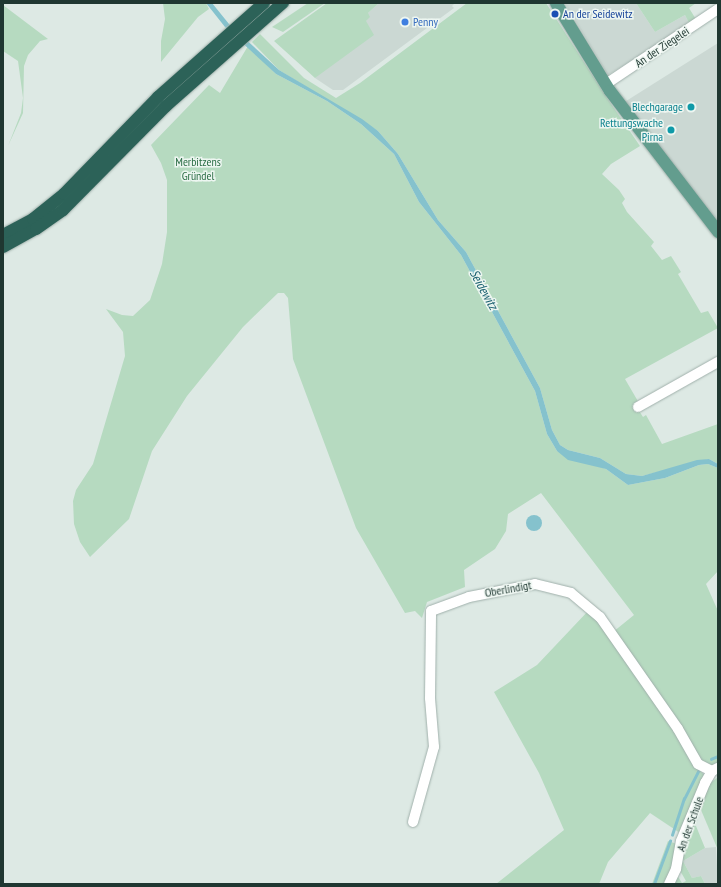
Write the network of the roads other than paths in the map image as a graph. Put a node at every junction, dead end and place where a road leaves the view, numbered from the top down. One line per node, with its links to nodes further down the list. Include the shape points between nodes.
1 (283, 3): 4 (highway)
2 (287, 3): 4 (highway)
3 (556, 3): 6 (main road)
4 (268, 7): 8 (highway, via 201,57 64,194 33,219); 9 (highway, via 63,210 36,229)
5 (718, 9): 6 (street, An der Ziegelei)
6 (606, 84): 7 (main road)
7 (718, 232)
8 (3, 235)
9 (3, 247)
10 (718, 362): 11 (street)
11 (638, 407)
12 (715, 770): 13 (street, Oberlindigt, via 698,764 678,728 595,613 572,593 546,585 513,588 468,597 431,612 430,698 434,747); 14 (street, An der Schule, via 681,841 676,869)
13 (413, 822)
14 (669, 884)

